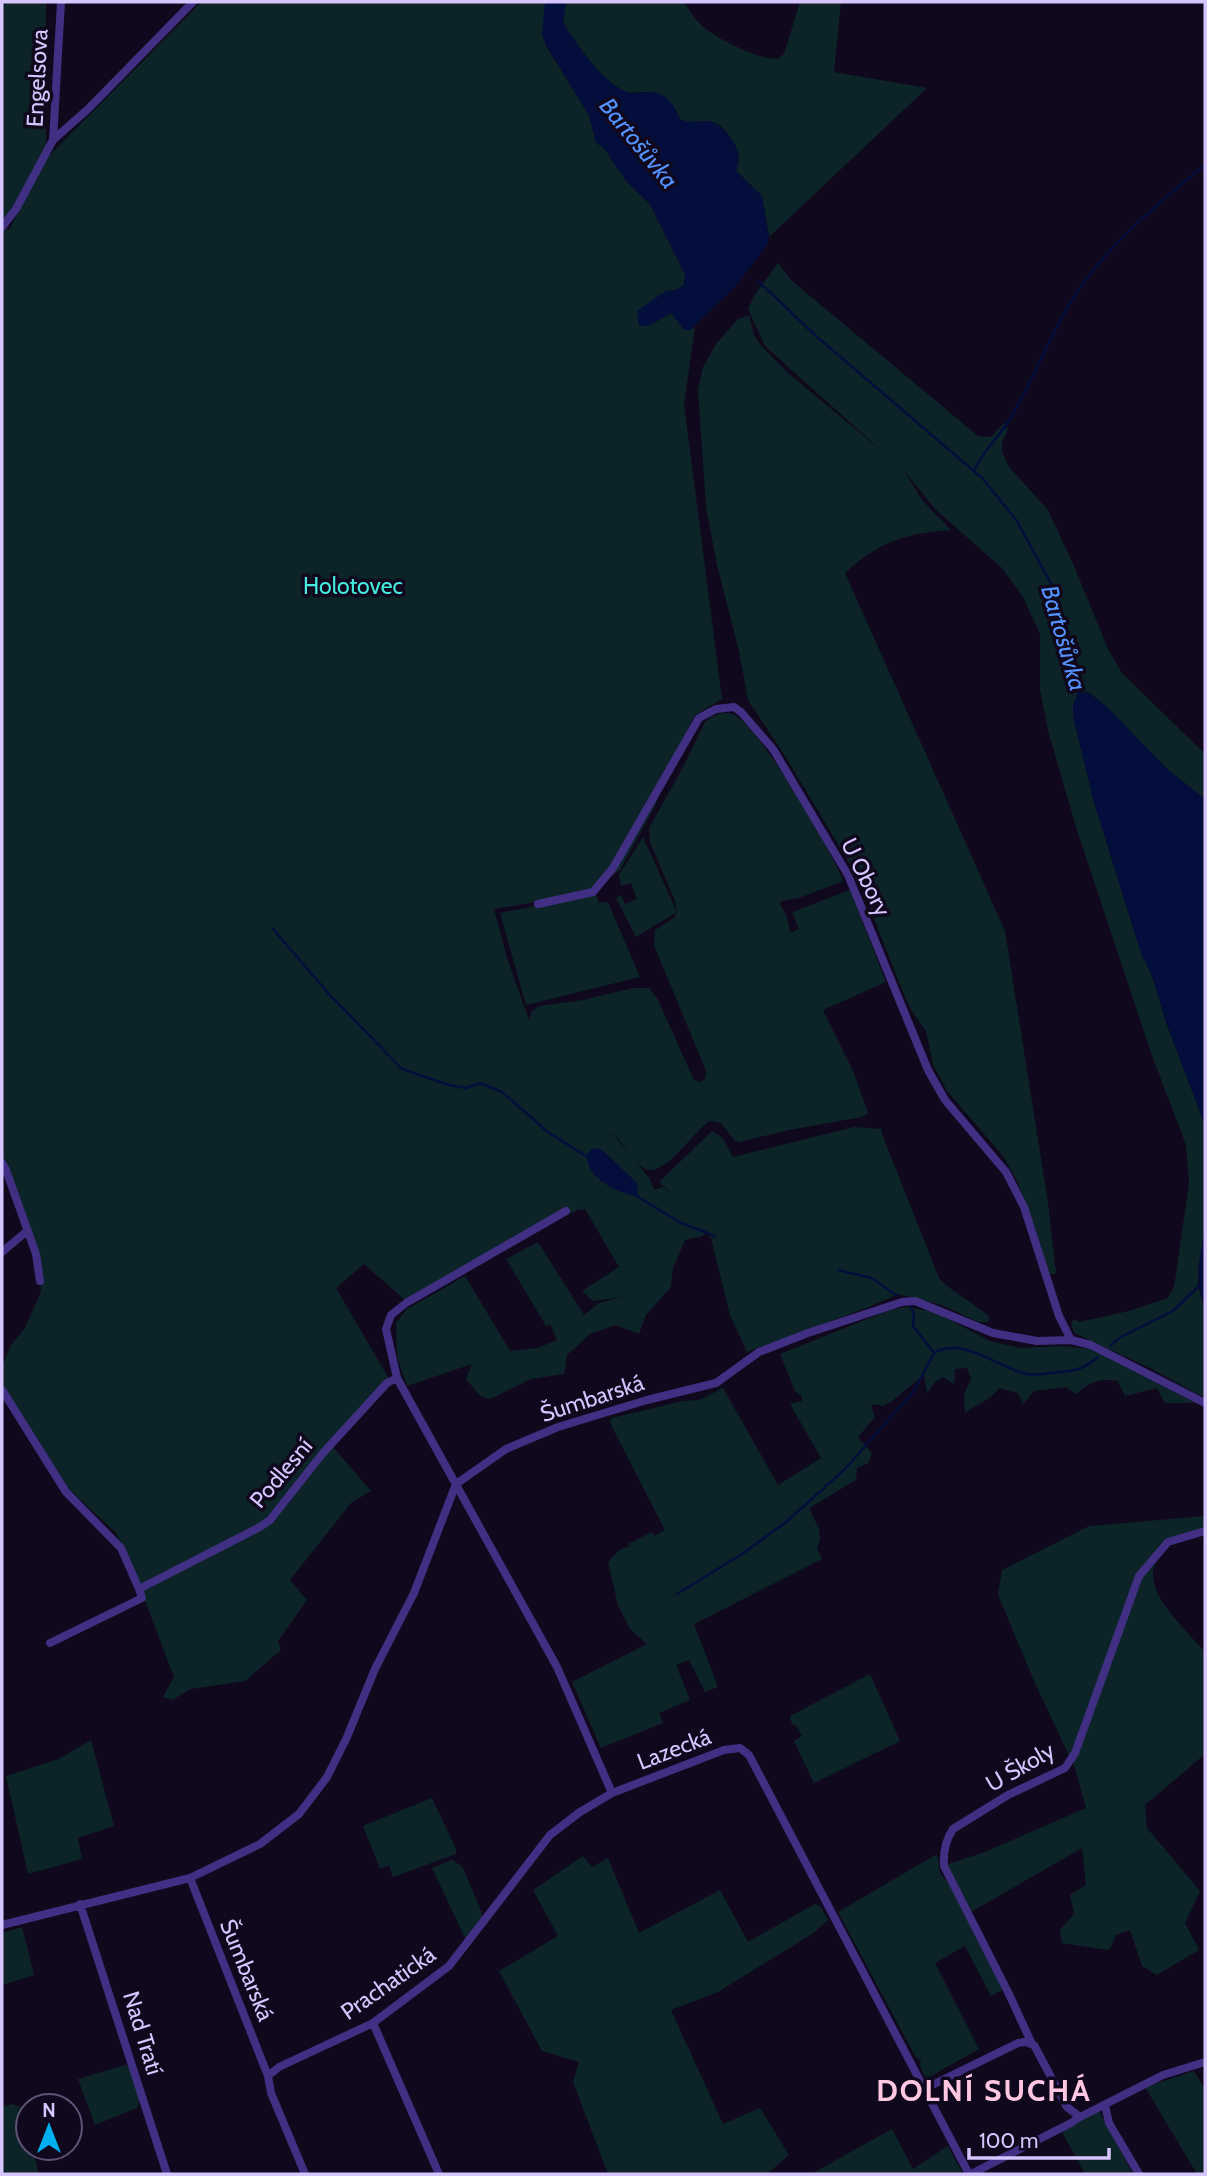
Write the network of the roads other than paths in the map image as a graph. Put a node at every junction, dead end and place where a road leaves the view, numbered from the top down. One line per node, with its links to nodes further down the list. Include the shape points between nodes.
1 (61, 2): 3 (street, Engelsova)
2 (193, 2): 3 (street)
3 (53, 140): 4 (street, Engelsova)
4 (2, 227)
5 (538, 904): 11 (street, U Obory, via 593,892 613,868 699,718 726,707 741,712 773,749 848,875 928,1070 945,1100 1006,1172 1024,1207)
6 (2, 1163): 8 (street)
7 (566, 1211): 12 (street, via 391,1315 386,1329)
8 (27, 1231): 9 (street); 10 (street)
9 (2, 1252)
10 (40, 1282)
11 (1071, 1340): 14 (street, Šumbarská, via 1091,1345); 15 (street, Šumbarská, via 1037,1341 993,1333 915,1301 902,1302 759,1352 716,1383 558,1427 506,1449)
12 (397, 1378): 15 (street); 17 (street, Podlesní, via 387,1383 323,1453 270,1520)
13 (2, 1390): 17 (street, via 66,1492 121,1548)
14 (1205, 1403)
15 (456, 1484): 19 (street, via 557,1667); 20 (street, via 414,1593 327,1777 299,1814 260,1844)
16 (1205, 1531): 24 (street, U Školy, via 1168,1542 1139,1576 1075,1753 1065,1768 1008,1795 953,1829 944,1850 944,1867)
17 (139, 1589): 18 (street, Podlesní, via 142,1598)
18 (50, 1643)
19 (612, 1793): 23 (street, Prachatická, via 550,1835 449,1966); 27 (street, Lazecká, via 724,1750 740,1748 749,1755)
20 (190, 1878): 21 (street); 26 (street, Šumbarská)
21 (80, 1904): 22 (street); 30 (street, Nad Tratí)
22 (2, 1925)
23 (373, 2023): 26 (street, Prachatická); 32 (street)
24 (1032, 2044): 27 (street, via 1018,2043); 29 (street, U Školy, via 1067,2108)
25 (1205, 2062): 28 (street, via 1163,2075)
26 (268, 2076): 31 (street)
27 (924, 2090): 33 (street, Lazecká)
28 (1105, 2105): 29 (street); 34 (street, via 1109,2123)
29 (1080, 2117): 33 (street)
30 (167, 2174)
31 (305, 2174)
32 (439, 2174)
33 (970, 2174)
34 (1139, 2174)

